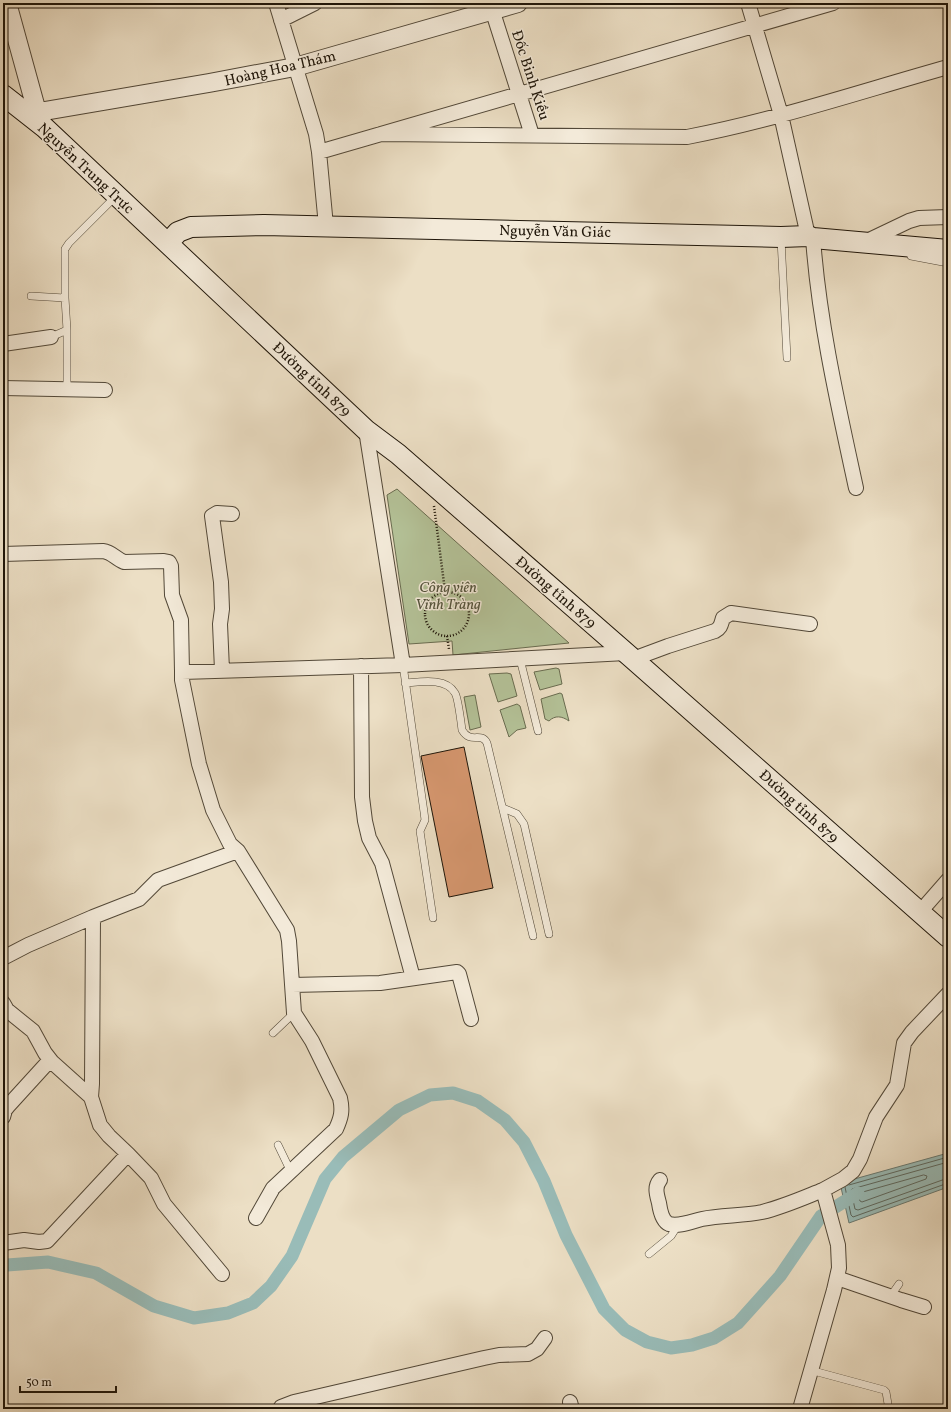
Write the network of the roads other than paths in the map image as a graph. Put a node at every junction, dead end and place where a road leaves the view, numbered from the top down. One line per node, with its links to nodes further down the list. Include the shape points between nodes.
1 (7, 3): 14 (street)
2 (276, 3): 8 (street)
3 (316, 3): 8 (street)
4 (518, 3): 7 (street, Hoàng Hoa Thám)
5 (748, 3): 9 (street)
6 (833, 3): 9 (street)
7 (491, 7): 11 (street, Hoàng Hoa Thám); 12 (street, Đốc Binh Kiều)
8 (281, 20): 11 (street)
9 (755, 26): 12 (street); 15 (street)
10 (948, 66): 15 (street)
11 (295, 67): 14 (street, Hoàng Hoa Thám); 18 (street, via 316,134)
12 (520, 94): 16 (street); 17 (street, Đốc Binh Kiều)
13 (3, 95): 14 (main road, Nguyễn Trung Trực)
14 (32, 113): 19 (main road, Nguyễn Trung Trực)
15 (781, 115): 17 (street, via 687,137); 23 (street)
16 (381, 134): 17 (street); 18 (street)
17 (532, 135)
18 (319, 152): 21 (street)
19 (116, 195): 25 (main road, Nguyễn Trung Trực); 29 (lane, via 65,249)
20 (948, 217): 24 (street, via 909,221)
21 (326, 226): 22 (main road, Nguyễn Văn Giác); 25 (main road, Nguyễn Văn Giác, via 191,227 178,232)
22 (781, 237): 23 (main road, Nguyễn Văn Giác); 33 (lane)
23 (811, 237): 24 (main road, Nguyễn Văn Giác); 38 (street, via 825,337)
24 (865, 242): 26 (main road, Nguyễn Văn Giác); 27 (lane, via 903,254)
25 (168, 243): 37 (main road, Đường tỉnh 879)
26 (948, 250)
27 (948, 263)
28 (32, 296): 29 (lane)
29 (65, 298): 30 (lane)
30 (67, 330): 31 (lane); 35 (lane)
31 (51, 336): 32 (street)
32 (3, 344)
33 (787, 358)
34 (3, 388): 35 (street)
35 (67, 389): 36 (street)
36 (105, 390)
37 (366, 430): 42 (main road, Đường tỉnh 879, via 432,483); 44 (street)
38 (856, 488)
39 (232, 514): 46 (street, via 217,513 212,516 221,582)
40 (3, 554): 47 (street, via 103,551 124,562 169,562 172,566 172,595 181,620)
41 (810, 624): 42 (street, via 731,613 723,618 719,630)
42 (630, 656): 43 (street); 53 (main road, Đường tỉnh 879)
43 (520, 659): 44 (street); 49 (lane)
44 (403, 665): 45 (street); 48 (lane)
45 (361, 666): 46 (street); 60 (street, via 362,797 365,821 369,838 382,863)
46 (222, 670): 47 (street)
47 (182, 672): 51 (street, via 190,726 213,810 230,844)
48 (405, 683): 50 (lane, via 439,682 455,693 465,735 470,738 482,738 487,743); 55 (lane, via 425,820 420,831)
49 (538, 731)
50 (503, 808): 56 (lane, via 517,814 524,824); 57 (lane)
51 (238, 851): 54 (street, via 158,880 139,899); 61 (street, via 287,930)
52 (948, 880): 53 (street)
53 (920, 912): 58 (main road, Đường tỉnh 879)
54 (93, 917): 59 (street); 68 (street)
55 (433, 918)
56 (549, 934)
57 (533, 936)
58 (948, 937)
59 (3, 958)
60 (413, 978): 61 (street, via 380,982); 65 (street, via 453,972 459,974)
61 (292, 985): 64 (street)
62 (948, 994): 74 (street, via 904,1043 897,1085 876,1117 860,1159 843,1179)
63 (3, 1003): 67 (street, via 7,1010 33,1031)
64 (294, 1014): 66 (lane); 72 (street, via 312,1041 340,1098 342,1108 336,1130)
65 (471, 1019)
66 (273, 1033)
67 (50, 1060): 68 (street); 69 (street, via 9,1105)
68 (91, 1097): 71 (street, via 100,1125)
69 (3, 1117)
70 (278, 1145): 72 (lane)
71 (128, 1154): 77 (street, via 46,1241 24,1240); 79 (street, via 151,1178 164,1204)
72 (291, 1172): 75 (street, via 273,1188)
73 (660, 1180): 76 (street, via 656,1188 662,1217 671,1225)
74 (823, 1192): 76 (street, via 763,1212 704,1218); 80 (street, via 838,1245 839,1268)
75 (256, 1218)
76 (678, 1224): 78 (lane, via 671,1236)
77 (3, 1243)
78 (649, 1254)
79 (222, 1274)
80 (836, 1278): 82 (street); 85 (street)
81 (899, 1284): 82 (lane)
82 (890, 1296): 83 (street)
83 (924, 1307)
84 (545, 1338): 87 (street, via 537,1349 528,1354 499,1354 294,1402)
85 (810, 1370): 86 (lane, via 884,1390); 88 (street)
86 (888, 1404)
87 (280, 1409)
88 (800, 1409)

